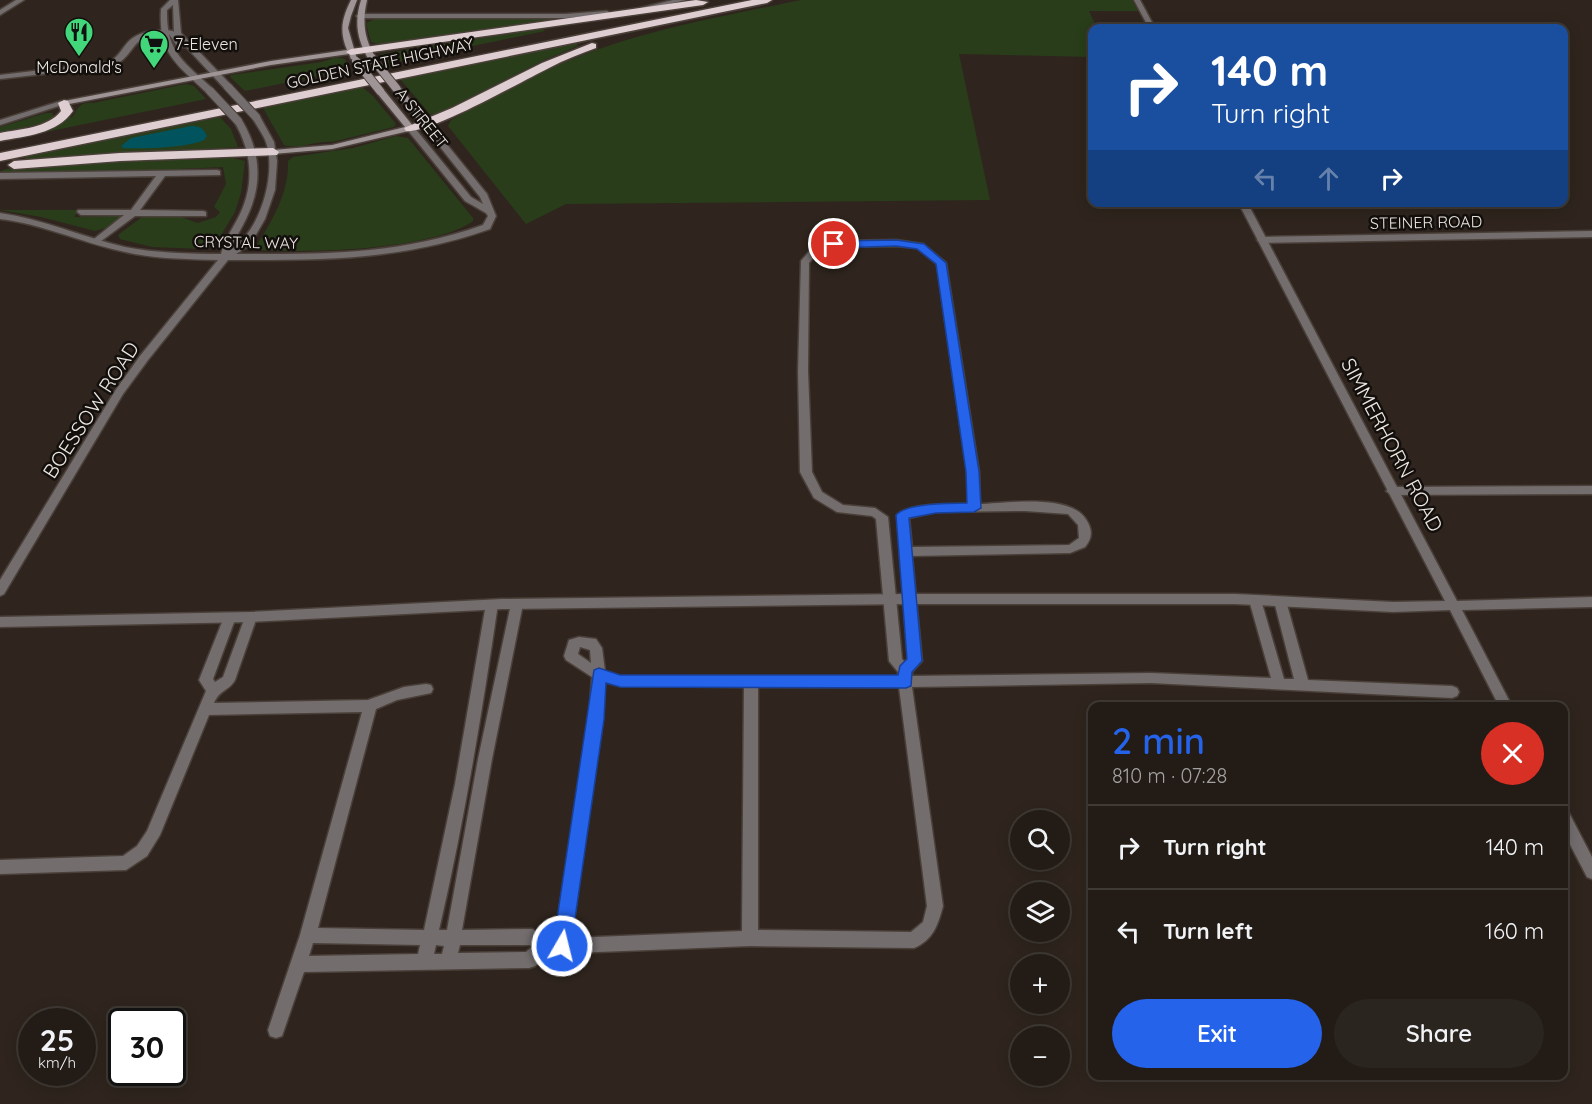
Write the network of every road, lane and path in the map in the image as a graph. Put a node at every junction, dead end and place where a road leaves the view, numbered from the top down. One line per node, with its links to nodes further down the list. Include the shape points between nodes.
1 (21, 0): 11 (street)
2 (174, 0): 14 (street, via 164,9); 15 (street, via 178,7 178,34)
3 (354, 0): 17 (main road, A STREET, via 344,27)
4 (359, 0): 12 (main road, A STREET, via 354,13)
5 (364, 0): 12 (main road, A STREET)
6 (683, 0): 12 (street, via 577,16)
7 (714, 0): 16 (highway)
8 (722, 0): 26 (highway, GOLDEN STATE HIGHWAY)
9 (767, 0): 23 (highway, via 578,50); 29 (highway, GOLDEN STATE HIGHWAY)
10 (1137, 0): 13 (street)
11 (0, 13)
12 (359, 16): 16 (main road, A STREET)
13 (1150, 24)
14 (162, 32): 15 (street, via 171,32 180,45); 19 (street, via 135,40 111,64); 20 (street, via 171,52)
15 (187, 46): 18 (street)
16 (369, 54): 17 (highway); 23 (main road, A STREET, bridge)
17 (354, 56): 18 (main road, via 272,63); 24 (main road, A STREET, bridge)
18 (214, 74): 20 (main road); 27 (street, bridge, via 256,117)
19 (0, 77)
20 (196, 77): 21 (main road); 28 (street, bridge, via 238,121)
21 (64, 104): 22 (street); 25 (highway, via 67,111 61,120)
22 (0, 123)
23 (425, 123): 24 (highway); 35 (street, A STREET, via 484,196)
24 (410, 128): 27 (main road, via 332,147); 35 (street, A STREET, via 468,199)
25 (0, 137)
26 (0, 146)
27 (273, 152): 28 (highway); 44 (street, via 267,206 245,245)
28 (254, 153): 30 (highway, via 66,160); 44 (street, via 253,189 243,217 226,245)
29 (0, 157)
30 (0, 167)
31 (217, 173): 32 (street)
32 (162, 174): 33 (street); 37 (street)
33 (0, 176)
34 (1244, 207): 42 (street, SIMMERHORN ROAD)
35 (489, 211): 40 (street, A STREET)
36 (81, 212): 37 (street, CRYSTAL WAY)
37 (134, 213): 38 (street, CRYSTAL WAY); 43 (street)
38 (203, 214)
39 (0, 216): 43 (street, CRYSTAL WAY, via 29,220)
40 (491, 221): 44 (street, CRYSTAL WAY, via 487,227 463,235 370,255)
41 (1592, 234): 42 (street, STEINER ROAD)
42 (1261, 240): 46 (street, SIMMERHORN ROAD)
43 (97, 241): 44 (street, CRYSTAL WAY, via 146,253)
44 (225, 257): 49 (street, BOESSOW ROAD, via 119,393)
45 (1592, 490): 46 (street)
46 (1392, 491): 57 (street, SIMMERHORN ROAD)
47 (974, 508): 48 (street, via 936,508 903,515); 48 (street, via 1072,511 1085,527 1085,538 1082,544 1070,549); 51 (street, via 973,472 941,263 920,246 896,243 834,244 815,250 804,263 806,472 818,495 841,509 882,517)
48 (905, 552): 50 (street)
49 (0, 591)
50 (909, 599): 51 (street); 52 (street); 61 (street, via 915,661)
51 (890, 600): 56 (street); 61 (street, via 896,662)
52 (1256, 600): 53 (street); 63 (street)
53 (1280, 601): 57 (street, via 1394,607); 64 (street)
54 (1592, 602): 57 (street)
55 (492, 604): 56 (street); 59 (street); 75 (street)
56 (517, 604): 76 (street)
57 (1454, 605): 68 (street, SIMMERHORN ROAD)
58 (230, 617): 59 (street); 60 (street); 66 (street, via 206,681)
59 (251, 617): 66 (street, via 228,680)
60 (0, 622)
61 (905, 676): 62 (street); 63 (street); 77 (street, via 935,906 930,926 914,940)
62 (751, 682): 77 (street); 79 (street, via 620,681 599,675)
63 (1279, 683): 64 (street)
64 (1302, 684): 67 (street)
65 (426, 689): 69 (street, via 394,694)
66 (213, 690): 70 (street)
67 (1452, 692)
68 (1504, 702)
69 (370, 706): 70 (street); 74 (street)
70 (205, 709): 72 (street, via 153,835 142,851 126,863)
71 (1568, 826): 73 (street)
72 (0, 867)
73 (1592, 872)
74 (308, 935): 75 (street); 82 (street)
75 (430, 938): 76 (street); 81 (street)
76 (454, 938): 78 (street, via 532,937); 80 (street)
77 (750, 938): 79 (street)
78 (545, 946): 79 (street); 80 (street, via 529,960)
79 (562, 946)
80 (449, 961): 81 (street)
81 (424, 962): 82 (street)
82 (299, 964): 83 (street)
83 (276, 1030)

